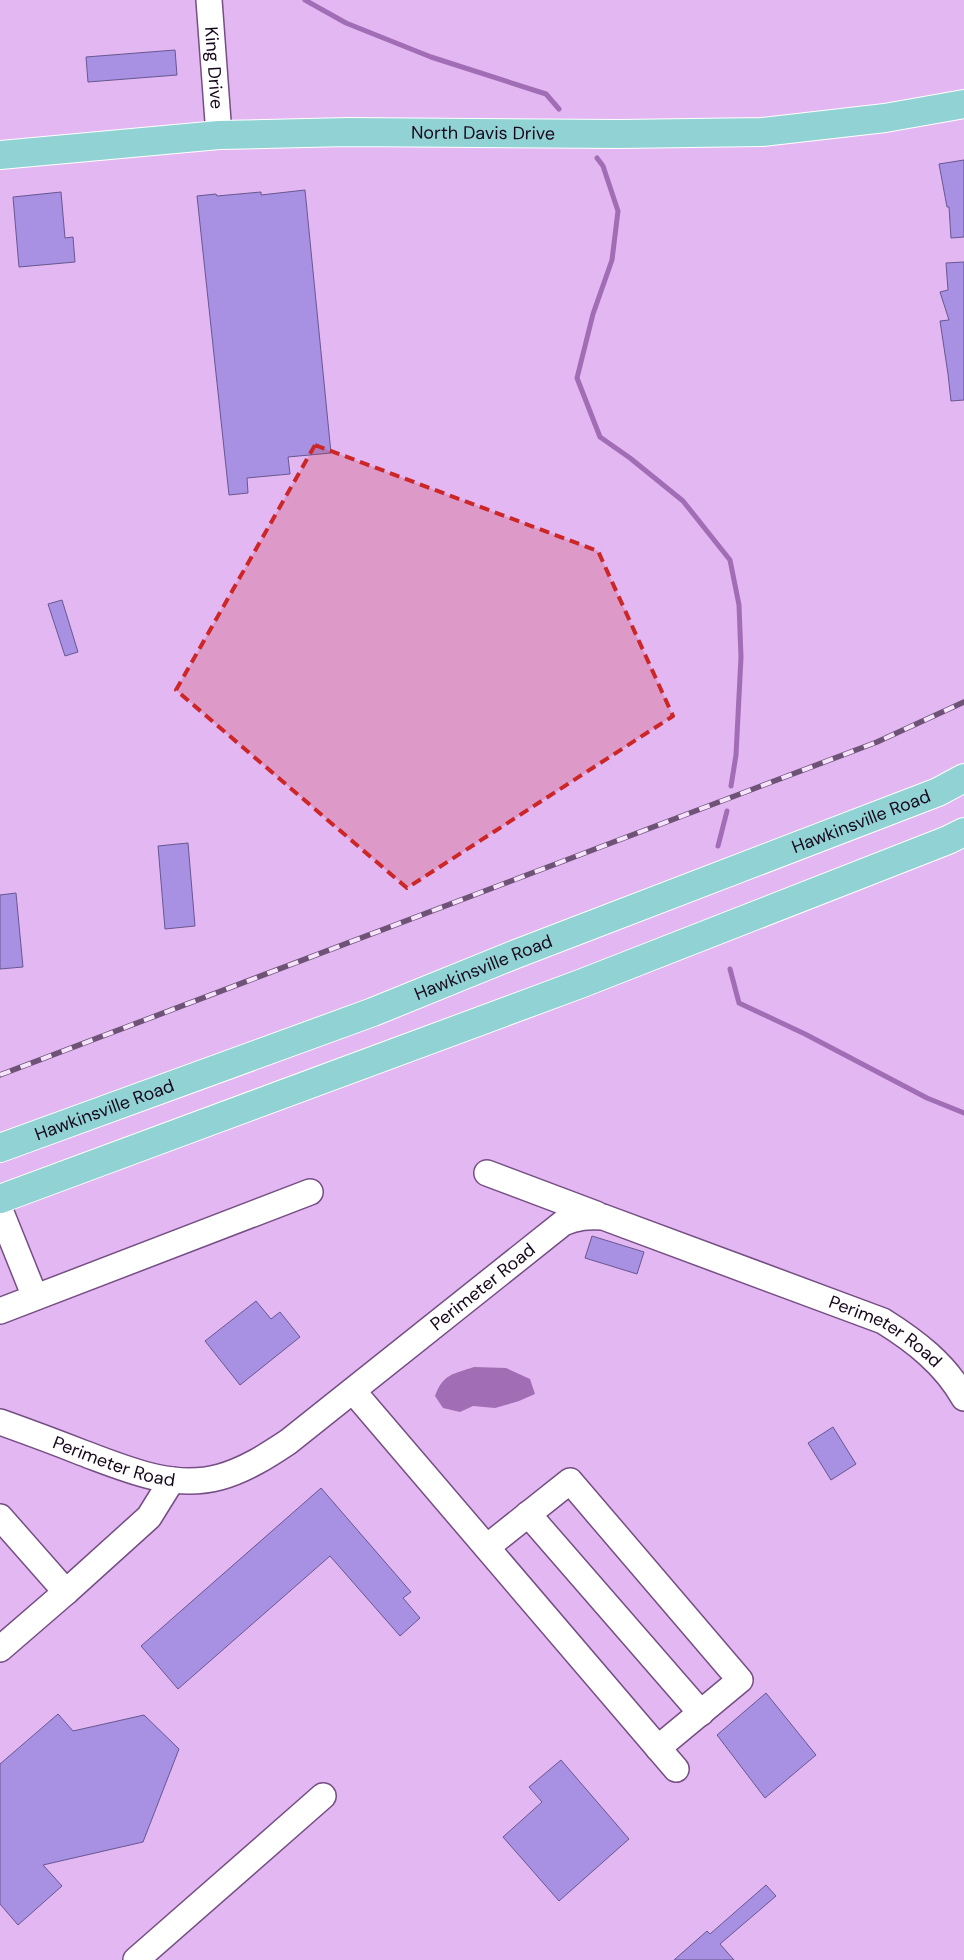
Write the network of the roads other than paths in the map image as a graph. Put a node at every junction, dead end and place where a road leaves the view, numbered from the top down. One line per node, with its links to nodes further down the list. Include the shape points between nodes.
1 (208, 0): 3 (street, King Drive)
2 (964, 104): 3 (main road, North Davis Drive, via 885,118 762,132)
3 (219, 135): 4 (main road, North Davis Drive)
4 (0, 155)
5 (964, 778): 7 (main road, Hawkinsville Road, via 938,792 373,1012)
6 (964, 832): 10 (main road, via 580,984)
7 (0, 1148)
8 (487, 1173): 12 (street)
9 (310, 1192): 13 (street)
10 (0, 1199)
11 (0, 1210): 13 (street)
12 (603, 1217): 15 (street, Perimeter Road, via 576,1217 563,1223); 16 (street, Perimeter Road, via 883,1321 915,1342 955,1382)
13 (35, 1297): 14 (street)
14 (0, 1311)
15 (353, 1391): 18 (street, Perimeter Road, via 262,1460 219,1478); 21 (street)
16 (964, 1398)
17 (0, 1422): 18 (street, Perimeter Road, via 142,1474)
18 (172, 1480): 22 (street, via 149,1516)
19 (528, 1514): 21 (street); 24 (street); 24 (street, via 570,1481 740,1680)
20 (0, 1517): 22 (street)
21 (487, 1547): 25 (street)
22 (66, 1592): 23 (street)
23 (0, 1650)
24 (701, 1713): 25 (street)
25 (658, 1748): 26 (street)
26 (676, 1769)
27 (323, 1796): 28 (street)
28 (136, 1960)

